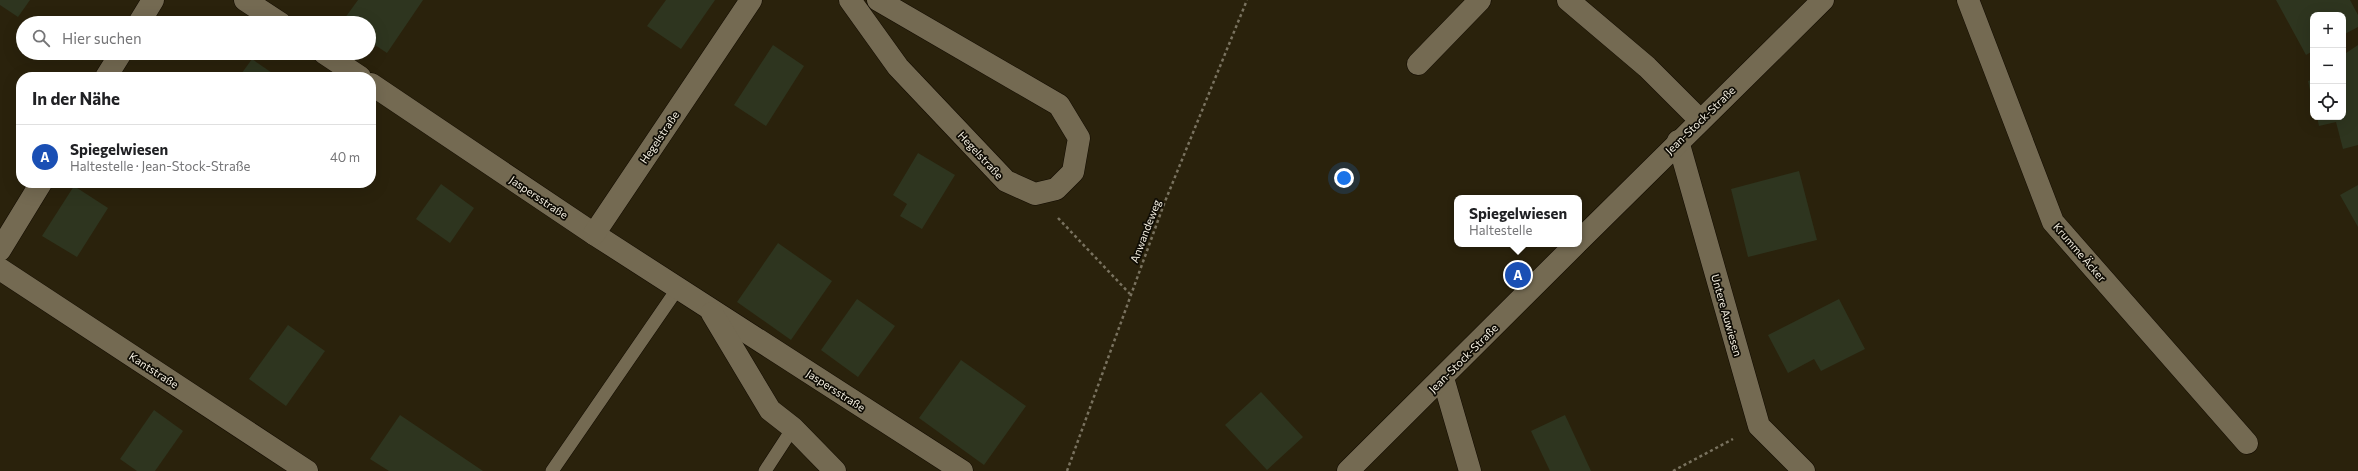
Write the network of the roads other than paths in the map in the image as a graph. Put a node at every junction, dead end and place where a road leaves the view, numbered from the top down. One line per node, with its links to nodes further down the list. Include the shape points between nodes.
1 (153, 0): 10 (street)
2 (245, 0): 11 (street)
3 (750, 0): 21 (street, Hegelstraße)
4 (850, 0): 5 (street, Hegelstraße, via 898,67 1006,181 1035,194 1056,189 1074,172 1079,138 1059,105)
5 (878, 0)
6 (1480, 0): 14 (street)
7 (1568, 0): 18 (street, via 1647,67)
8 (1823, 0): 18 (street, Jean-Stock-Straße)
9 (1968, 0): 30 (street, Krumme Äcker, via 2053,222)
10 (143, 16)
11 (269, 16)
12 (117, 60): 15 (street)
13 (334, 60): 16 (street)
14 (1418, 64)
15 (109, 72)
16 (352, 72)
17 (376, 87): 21 (street, Jaspersstraße)
18 (1700, 120): 19 (street, Jean-Stock-Straße)
19 (1678, 141): 22 (street, Jean-Stock-Straße); 38 (street, Untere Auwiesen, via 1759,426)
20 (38, 188): 24 (street)
21 (594, 234): 26 (street, Jaspersstraße)
22 (1582, 238)
23 (1573, 247): 28 (street, Jean-Stock-Straße)
24 (0, 250)
25 (0, 269): 31 (street, Kantstraße)
26 (678, 288): 27 (street, Jaspersstraße); 32 (lane)
27 (709, 308): 29 (street, Jaspersstraße, via 770,410); 35 (street, Jaspersstraße)
28 (1443, 378): 36 (street, Jean-Stock-Straße); 37 (street)
29 (793, 428): 33 (lane); 34 (street, Jaspersstraße)
30 (2247, 443)
31 (307, 471)
32 (552, 471)
33 (765, 471)
34 (835, 471)
35 (962, 471)
36 (1348, 471)
37 (1470, 471)
38 (1804, 471)

